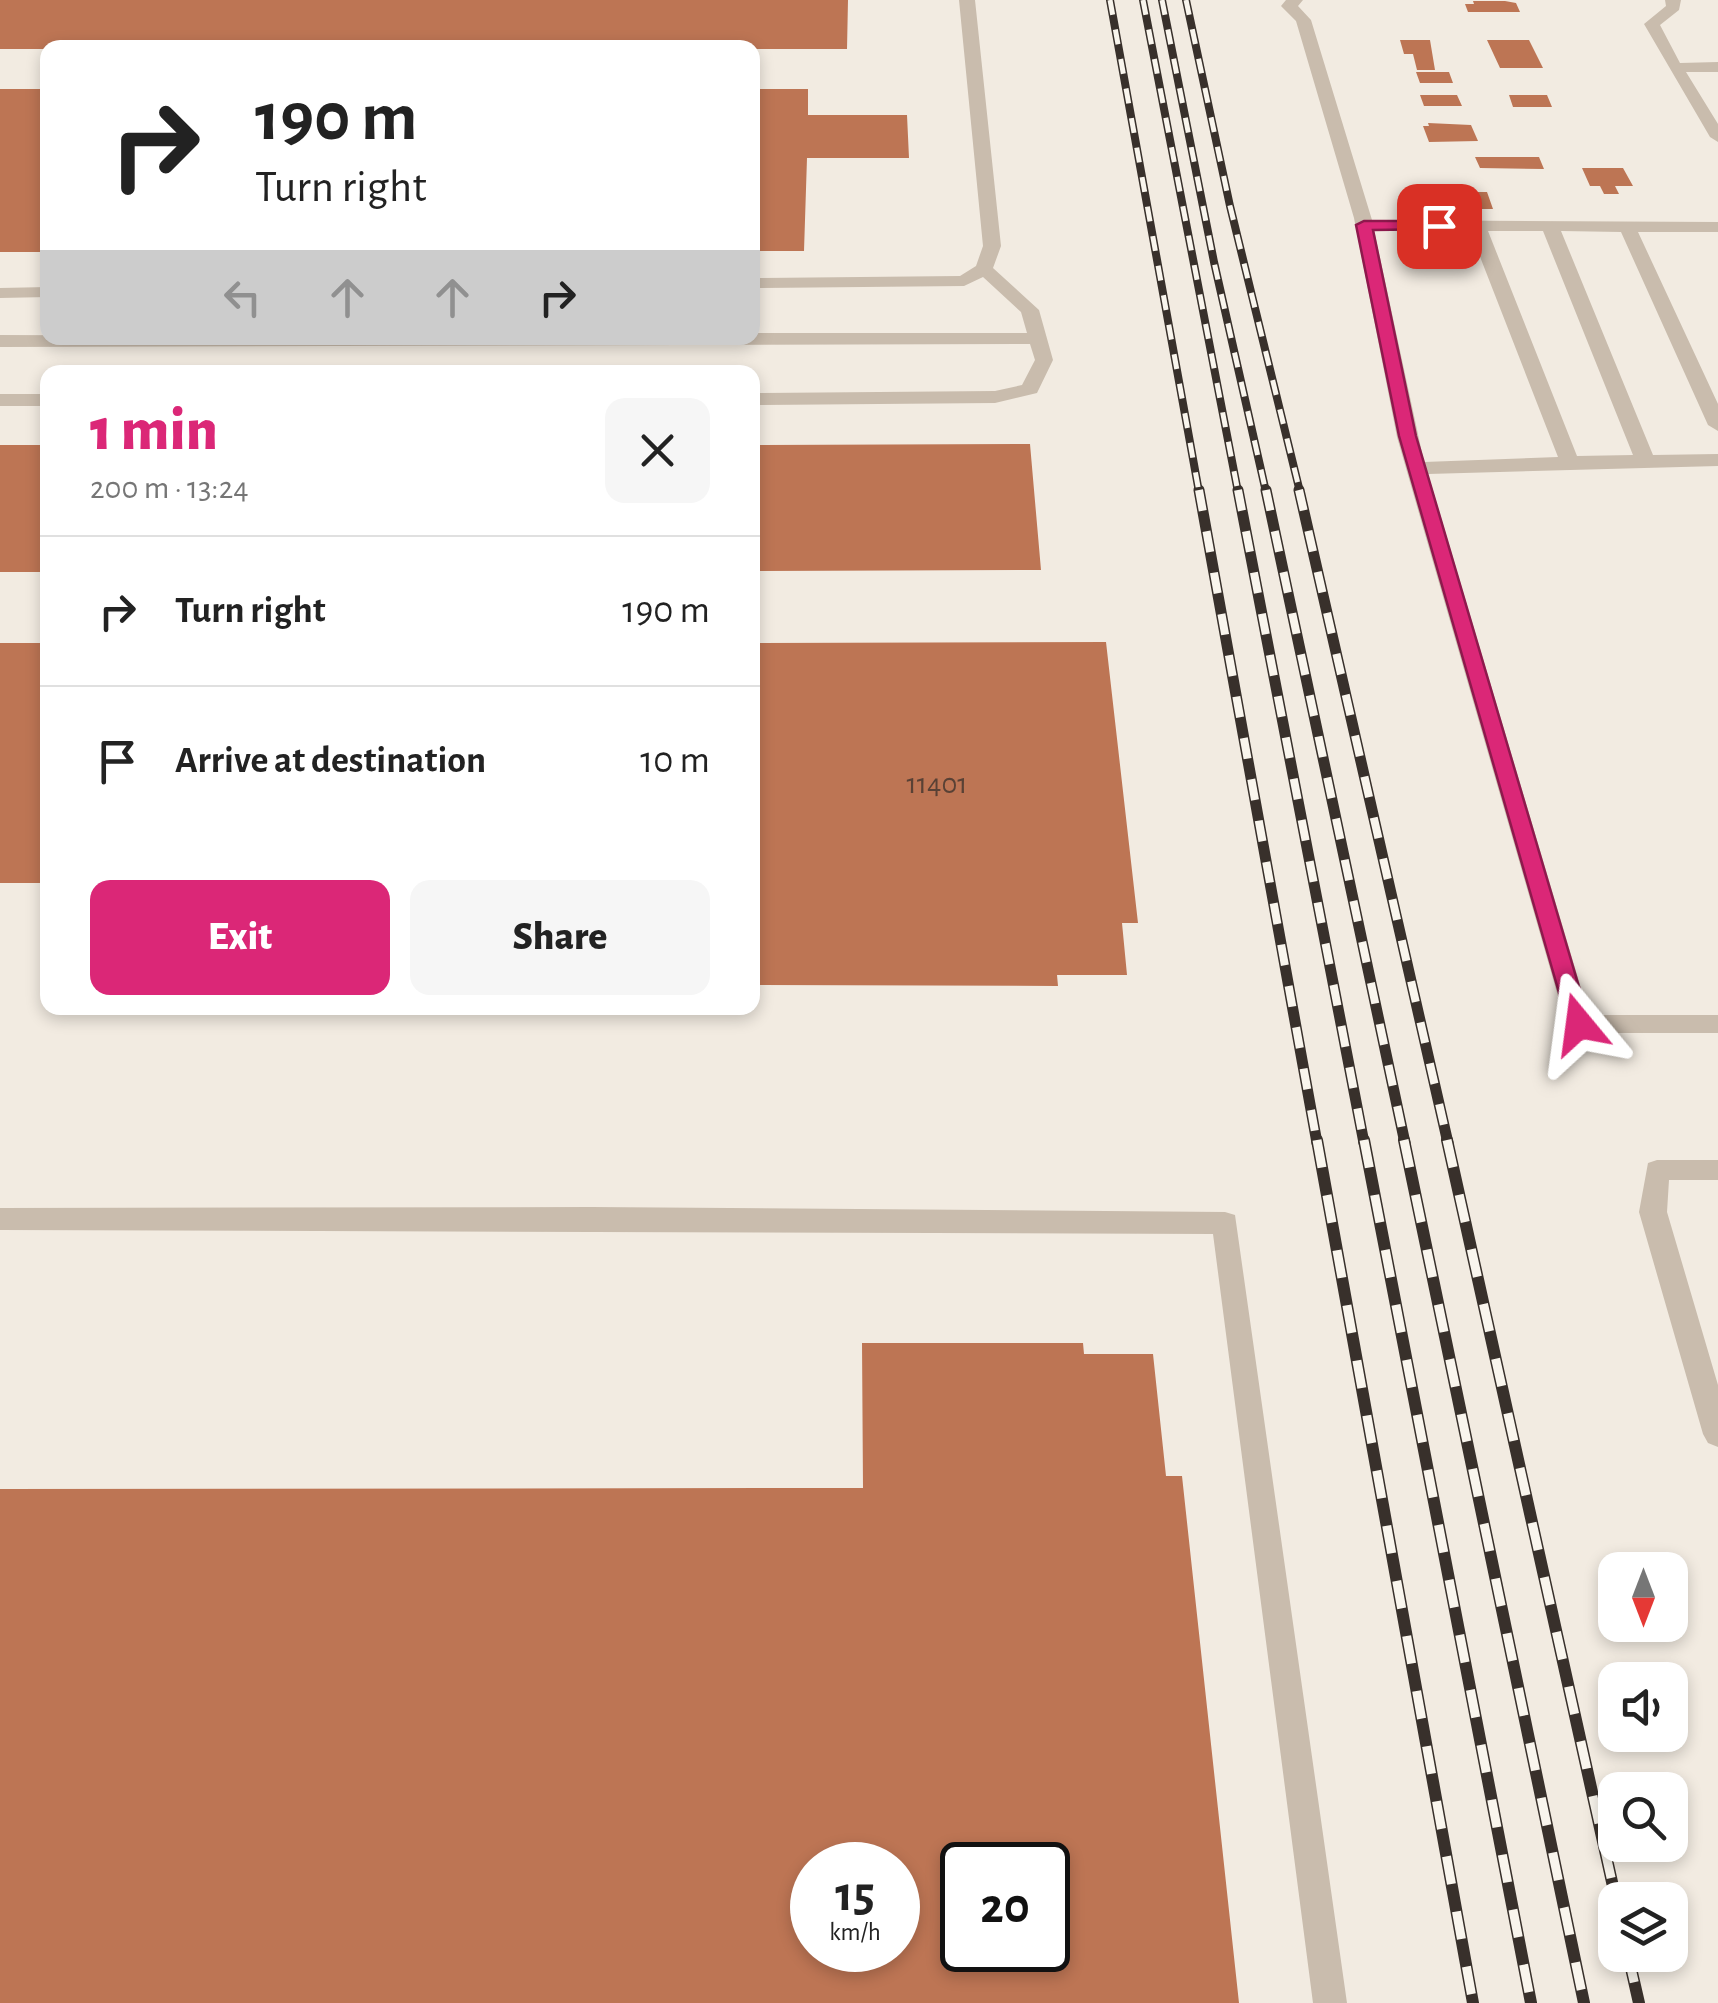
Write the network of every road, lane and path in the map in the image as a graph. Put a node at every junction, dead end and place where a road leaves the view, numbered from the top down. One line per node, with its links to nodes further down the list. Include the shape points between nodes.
1 (967, 0): 12 (lane, via 992,246)
2 (1296, 0): 7 (lane, via 1290,6 1303,20)
3 (1673, 0): 5 (lane, via 1674,7 1652,24)
4 (1718, 67): 5 (lane)
5 (1675, 68): 6 (lane)
6 (1718, 138)
7 (1364, 225): 8 (lane); 27 (lane)
8 (1477, 226): 9 (lane); 25 (lane)
9 (1550, 226): 10 (lane); 26 (lane)
10 (1627, 226): 11 (lane); 23 (lane)
11 (1718, 227)
12 (984, 270): 13 (lane, via 964,281); 16 (lane, via 1030,310)
13 (760, 284)
14 (40, 292): 15 (lane)
15 (0, 293)
16 (1038, 338): 17 (lane); 22 (lane, via 1044,360 1030,389 995,398)
17 (760, 339)
18 (0, 340): 19 (lane)
19 (40, 340)
20 (0, 400): 21 (lane)
21 (40, 400)
22 (760, 400)
23 (1718, 425)
24 (1718, 460): 26 (lane)
25 (1570, 462): 26 (lane); 27 (lane)
26 (1646, 463)
27 (1417, 468): 28 (lane, via 1579,1024)
28 (1718, 1024)
29 (1718, 1170): 31 (lane, via 1656,1170 1653,1212)
30 (0, 1219): 32 (lane, via 1226,1223)
31 (1718, 1434)
32 (1330, 2003)

